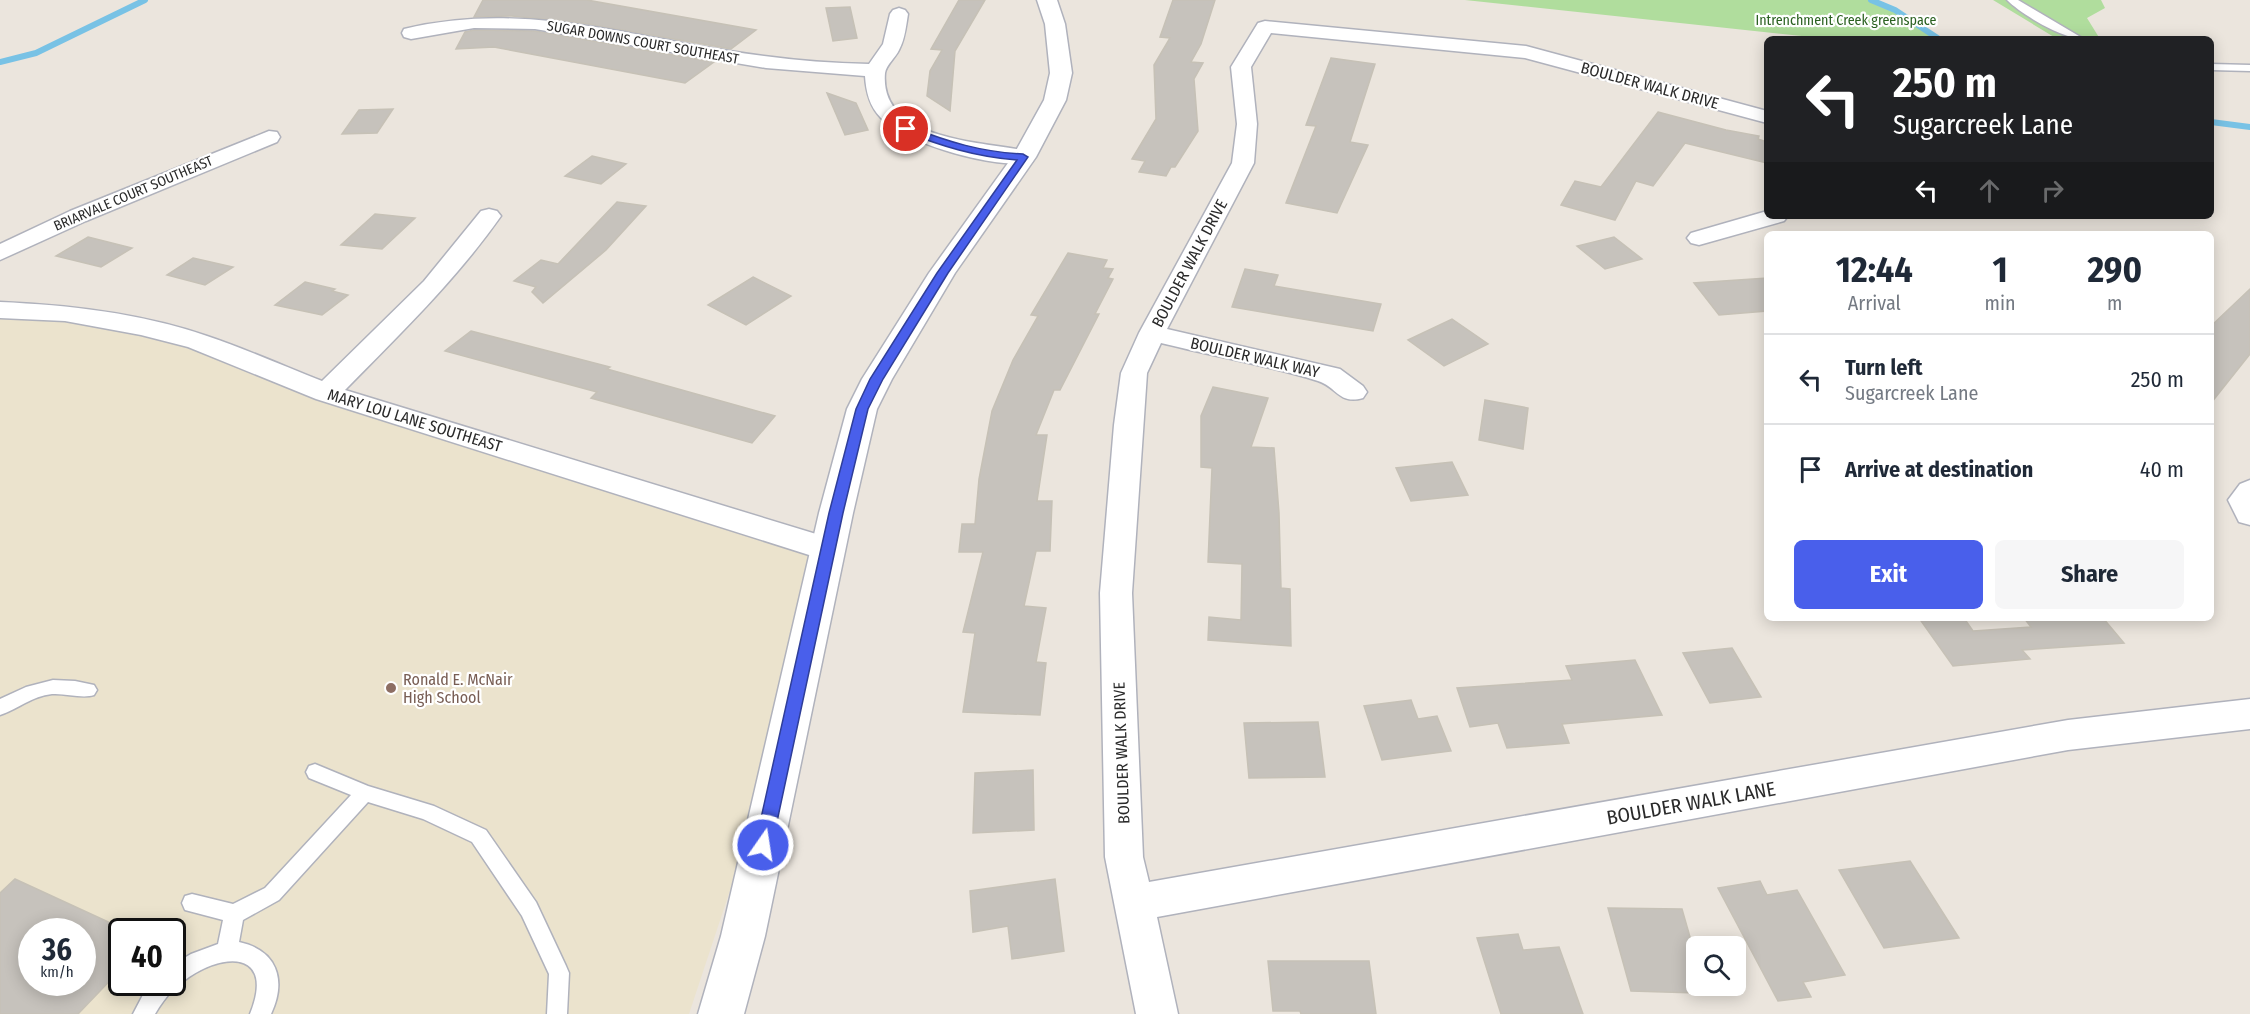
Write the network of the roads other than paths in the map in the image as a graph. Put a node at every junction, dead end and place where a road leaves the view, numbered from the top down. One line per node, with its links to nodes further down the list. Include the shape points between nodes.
1 (1047, 0): 11 (street, via 1055,24 1060,73 1055,100)
2 (2012, 0): 5 (lane)
3 (899, 14): 8 (street, via 892,44)
4 (411, 33): 8 (street, SUGAR DOWNS COURT SOUTHEAST, via 442,25 494,20 538,22 744,60)
5 (2073, 36)
6 (2214, 67): 7 (lane)
7 (2250, 68)
8 (875, 70): 11 (street, via 876,92 891,117 906,129 988,155)
9 (1764, 116): 17 (street, BOULDER WALK DRIVE, via 1526,52 1265,27 1241,67 1247,124 1243,163)
10 (269, 137): 15 (street, BRIARVALE COURT SOUTHEAST, via 89,211)
11 (1023, 157): 22 (street, via 948,264 876,379 862,409)
12 (489, 216): 19 (street, via 412,308)
13 (1766, 219): 14 (street)
14 (1700, 238)
15 (0, 253)
16 (0, 310): 19 (street, MARY LOU LANE SOUTHEAST, via 65,313 197,341)
17 (1152, 333): 18 (street, BOULDER WALK WAY, via 1330,375); 29 (street, BOULDER WALK DRIVE, via 1134,373 1116,594 1124,857)
18 (1353, 392)
19 (326, 393): 22 (street, MARY LOU LANE SOUTHEAST)
20 (2250, 491): 21 (street, via 2243,500)
21 (2250, 514)
22 (828, 549): 37 (street, via 743,936)
23 (88, 690): 24 (lane, via 46,686)
24 (0, 708)
25 (2250, 714): 29 (street, BOULDER WALK LANE, via 2068,735)
26 (315, 772): 27 (lane)
27 (365, 793): 30 (lane, via 272,894); 36 (lane, via 427,812 479,836 529,909 559,973)
28 (192, 903): 30 (lane)
29 (1134, 903): 38 (street, BOULDER WALK DRIVE)
30 (234, 914): 31 (lane)
31 (227, 952): 32 (lane); 35 (lane, via 246,953 261,961 268,974 269,991)
32 (186, 967)
33 (154, 996): 34 (lane)
34 (143, 1014)
35 (260, 1014)
36 (557, 1014)
37 (721, 1014)
38 (1157, 1014)

